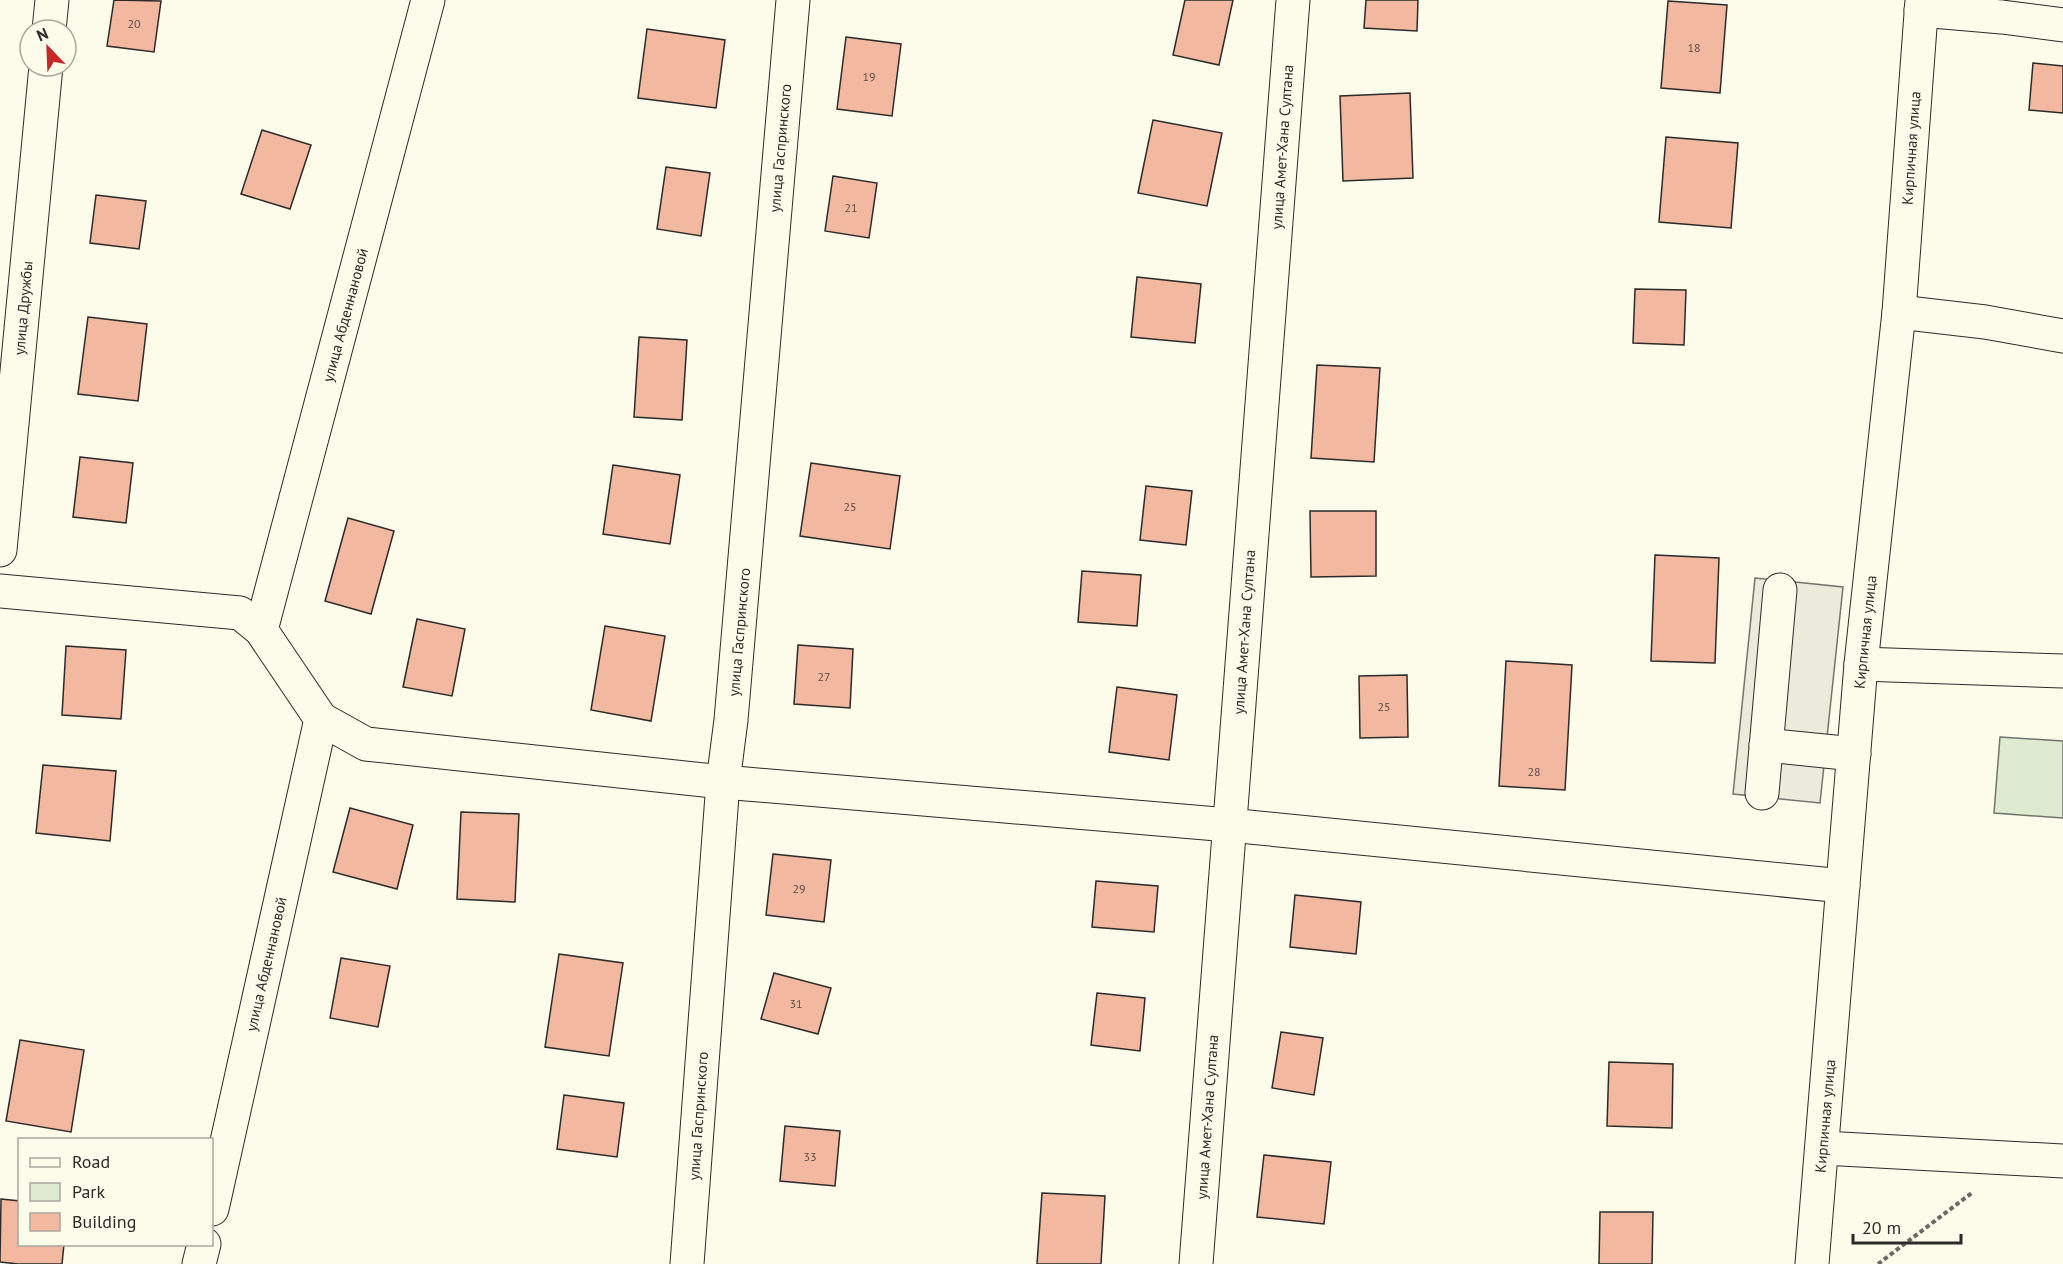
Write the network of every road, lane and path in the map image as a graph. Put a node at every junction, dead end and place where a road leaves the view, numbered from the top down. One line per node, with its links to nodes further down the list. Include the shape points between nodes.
1 (52, 0): 6 (street)
2 (428, 0): 14 (street, улица Абденнановой)
3 (793, 0): 20 (street, улица Гаспринского)
4 (1293, 0): 22 (street, улица Амет-Хана Султана)
5 (1921, 5): 7 (street); 9 (street, Кирпичная улица)
6 (50, 18)
7 (2063, 25)
8 (45, 78): 11 (street, улица Дружбы)
9 (1899, 312): 10 (street); 15 (street, Кирпичная улица)
10 (2063, 336)
11 (0, 550)
12 (1780, 590): 18 (street)
13 (0, 591): 14 (street, via 228,611 240,613)
14 (261, 630): 17 (street)
15 (1861, 664): 16 (street); 19 (street, Кирпичная улица)
16 (2063, 671)
17 (321, 719): 20 (street, via 366,744); 27 (street, улица Абденнановой)
18 (1766, 745): 19 (street); 21 (street)
19 (1854, 754): 23 (street, Кирпичная улица)
20 (723, 782): 22 (street); 30 (street, улица Гаспринского)
21 (1762, 793)
22 (1228, 825): 23 (street); 31 (street, улица Амет-Хана Султана)
23 (1843, 886): 24 (street, Кирпичная улица)
24 (1823, 1148): 25 (street); 32 (street, Кирпичная улица)
25 (2016, 1158): 26 (street); 33 (path)
26 (2063, 1161)
27 (213, 1205)
28 (204, 1246): 29 (street)
29 (199, 1264)
30 (687, 1264)
31 (1196, 1264)
32 (1812, 1264)
33 (1878, 1264)

